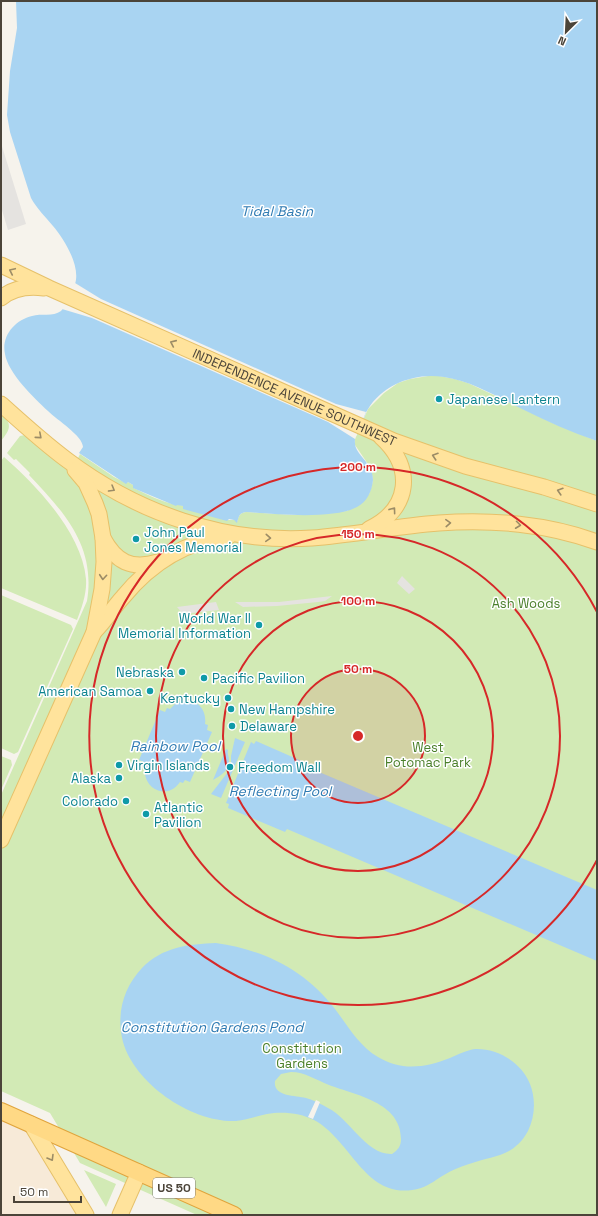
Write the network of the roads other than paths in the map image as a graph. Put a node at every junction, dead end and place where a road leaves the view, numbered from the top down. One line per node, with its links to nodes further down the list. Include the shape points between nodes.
1 (1, 265): 2 (main road, INDEPENDENCE AVENUE SOUTHWEST, one-way to 1)
2 (49, 288): 3 (main road, via 24,288); 6 (main road, INDEPENDENCE AVENUE SOUTHWEST, one-way to 2)
3 (1, 298)
4 (1, 399): 5 (main road)
5 (6, 408): 7 (main road, one-way to 7)
6 (377, 433): 8 (main road, INDEPENDENCE AVENUE SOUTHWEST, one-way to 6, via 458,463); 9 (main road, one-way to 6, via 390,515 400,497 403,484 402,468 397,455)
7 (67, 460): 10 (main road, one-way to 10, via 104,485 148,507 211,529); 11 (main road, via 86,483 99,514)
8 (597, 504)
9 (362, 532): 10 (main road, one-way to 9, via 294,539); 12 (main road, one-way to 12, via 438,523 492,523 564,532)
10 (243, 535): 13 (main road, via 197,543)
11 (103, 538): 13 (main road, via 122,561 141,566); 14 (main road, one-way to 14, via 102,589)
12 (597, 542)
13 (160, 562): 14 (main road, via 133,585)
14 (94, 632): 15 (main road)
15 (1, 840)
16 (1, 1111): 17 (highway, US 50)
17 (31, 1124): 18 (highway, US 50); 19 (main road, one-way to 19)
18 (139, 1172): 20 (main road); 21 (highway, US 50)
19 (86, 1215)
20 (120, 1215)
21 (234, 1215)

